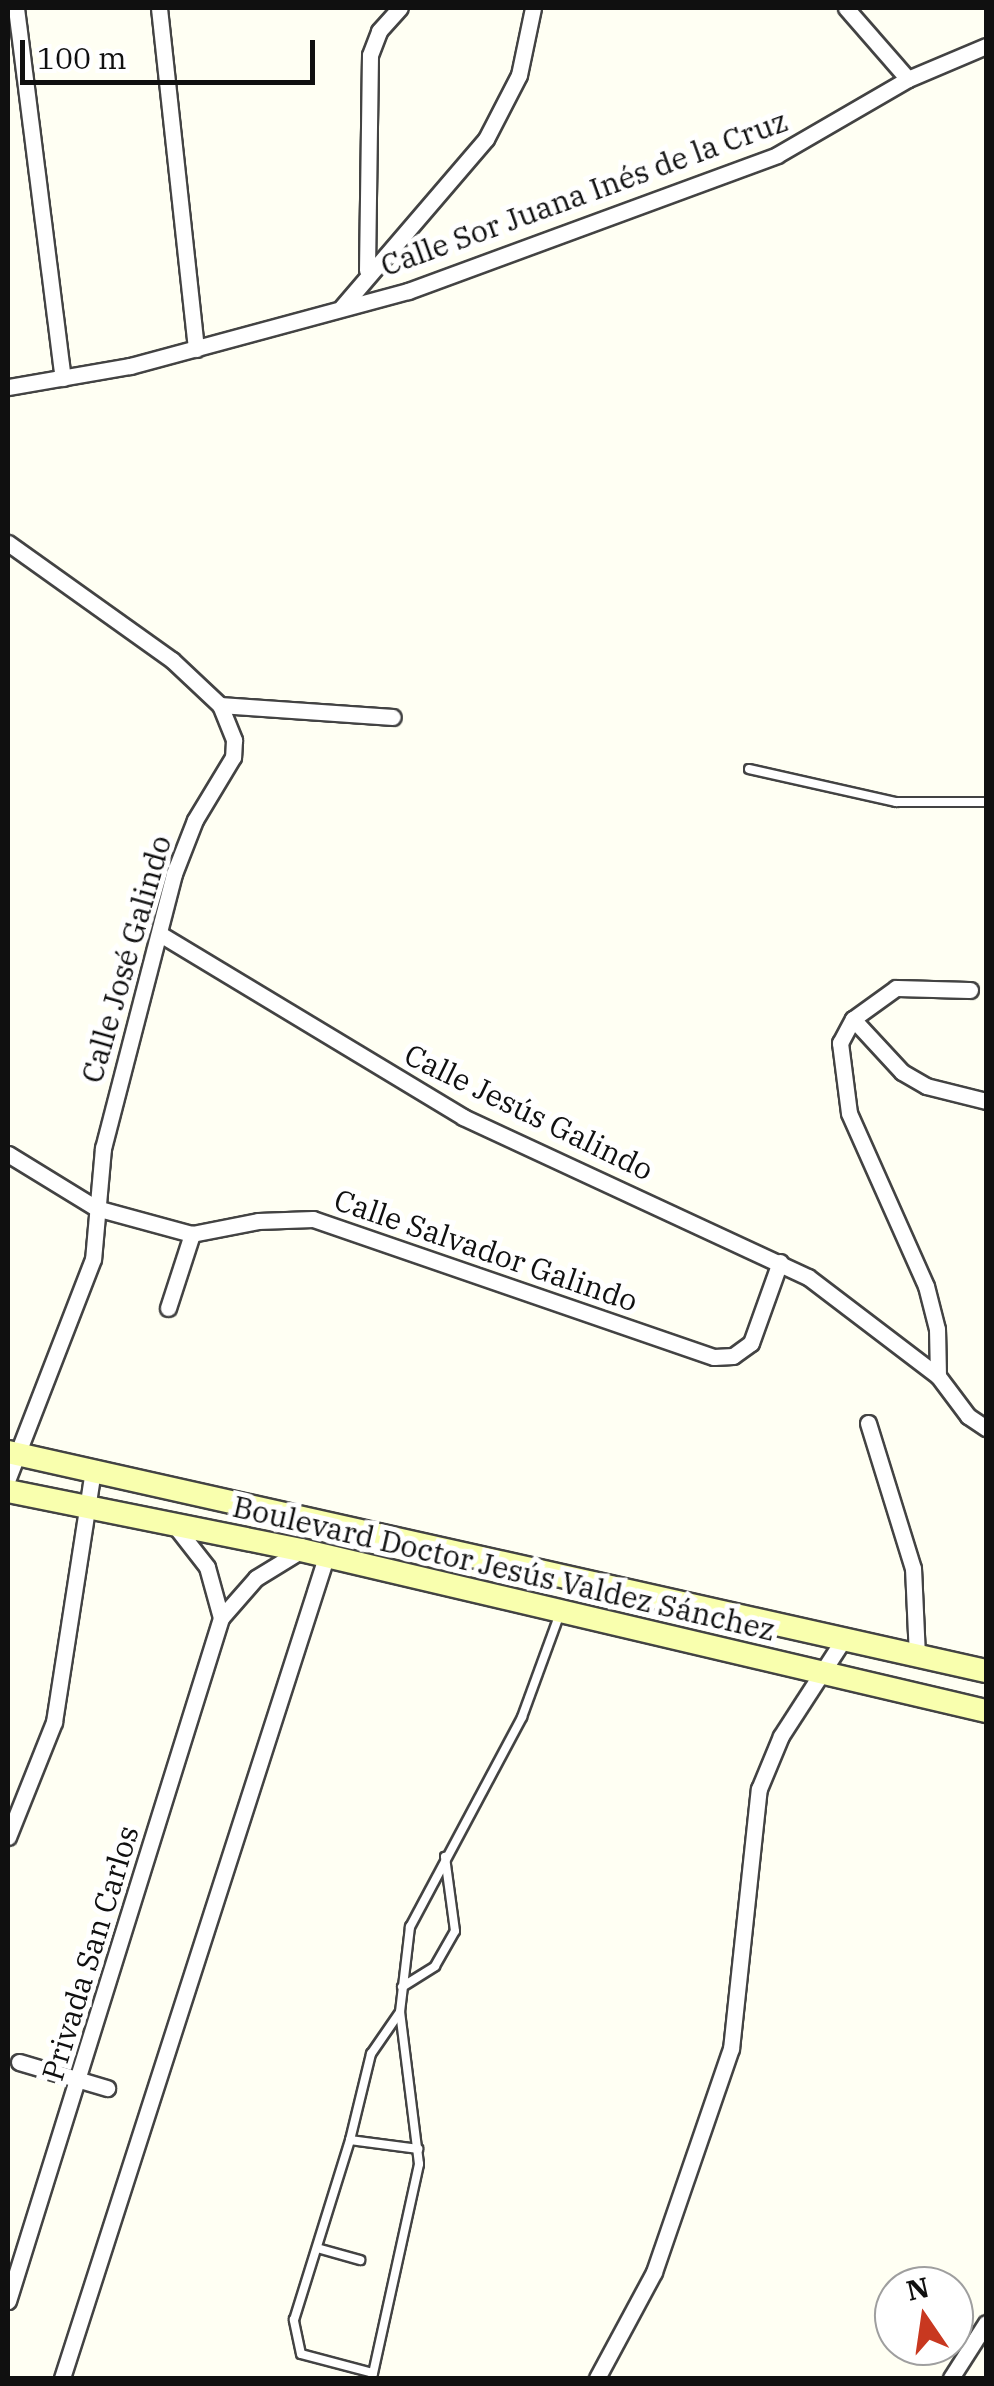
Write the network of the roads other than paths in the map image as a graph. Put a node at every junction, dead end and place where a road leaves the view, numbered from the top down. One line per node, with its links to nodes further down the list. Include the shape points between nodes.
1 (16, 8): 11 (street)
2 (159, 8): 10 (street)
3 (400, 8): 8 (street, via 378,31 370,55)
4 (533, 8): 8 (street, via 519,75 486,138)
5 (846, 8): 7 (street)
6 (986, 46): 7 (street, Calle Sor Juana Inés de la Cruz)
7 (908, 79): 9 (street, Calle Sor Juana Inés de la Cruz, via 776,154 408,291)
8 (367, 270): 9 (street)
9 (342, 306): 10 (street, Calle Sor Juana Inés de la Cruz)
10 (196, 349): 11 (street, Calle Sor Juana Inés de la Cruz)
11 (63, 378): 12 (street, Calle Sor Juana Inés de la Cruz)
12 (8, 387)
13 (8, 543): 14 (street, via 124,623)
14 (220, 705): 15 (street); 18 (street, Calle José Galindo, via 232,730 233,757 182,850)
15 (393, 717)
16 (748, 769): 17 (lane, via 920,805)
17 (986, 802)
18 (160, 934): 23 (street, Calle José Galindo, via 103,1148); 25 (street, Calle Jesús Galindo, via 462,1117)
19 (970, 990): 20 (street, via 896,988)
20 (852, 1019): 21 (street, via 902,1072); 27 (street, via 840,1043 849,1113 926,1286 937,1329)
21 (986, 1101)
22 (8, 1154): 23 (street, Calle Salvador Galindo)
23 (96, 1208): 24 (street, Calle Salvador Galindo); 30 (street, Calle José Galindo, via 93,1259)
24 (192, 1234): 25 (street, Calle Salvador Galindo, via 258,1221 312,1220 714,1357 732,1356 752,1342); 26 (street)
25 (780, 1262): 27 (street, Calle Jesús Galindo)
26 (168, 1308)
27 (938, 1376): 29 (street, Calle Jesús Galindo, via 968,1416)
28 (868, 1423): 41 (street, via 913,1568)
29 (986, 1428)
30 (11, 1453): 31 (main road, Boulevard Doctor Jesús Valdez Sánchez); 32 (street, Calle José Galindo)
31 (92, 1468): 34 (street); 40 (main road, Boulevard Doctor Jesús Valdez Sánchez)
32 (8, 1478)
33 (8, 1490): 34 (main road, Boulevard Doctor Jesús Valdez Sánchez)
34 (85, 1506): 35 (main road, Boulevard Doctor Jesús Valdez Sánchez); 45 (street, via 54,1722)
35 (176, 1526): 36 (main road, Boulevard Doctor Jesús Valdez Sánchez); 39 (street, via 207,1567)
36 (301, 1550): 37 (main road, Boulevard Doctor Jesús Valdez Sánchez); 39 (street, Privada San Carlos, via 256,1578)
37 (326, 1557): 38 (main road, Boulevard Doctor Jesús Valdez Sánchez); 59 (street)
38 (560, 1613): 42 (main road, Boulevard Doctor Jesús Valdez Sánchez); 46 (lane, via 522,1717)
39 (220, 1618): 50 (street, Privada San Carlos)
40 (845, 1637): 41 (main road, Boulevard Doctor Jesús Valdez Sánchez); 42 (street)
41 (917, 1654): 43 (main road, Boulevard Doctor Jesús Valdez Sánchez)
42 (824, 1671): 44 (main road, Boulevard Doctor Jesús Valdez Sánchez); 60 (street, via 782,1736 759,1789 731,2049 654,2272)
43 (986, 1671)
44 (986, 1711)
45 (8, 1837)
46 (445, 1857): 47 (lane, via 410,1927); 47 (lane, via 456,1931 424,1978)
47 (402, 1986): 48 (lane)
48 (400, 2012): 52 (lane, via 371,2054); 53 (lane)
49 (19, 2062): 50 (street)
50 (80, 2081): 51 (street); 56 (street, Privada San Carlos)
51 (108, 2088)
52 (350, 2140): 53 (lane); 54 (lane)
53 (418, 2149): 58 (lane)
54 (316, 2248): 55 (lane); 58 (lane, via 292,2329 298,2350)
55 (360, 2260)
56 (8, 2302)
57 (986, 2323): 61 (street)
58 (372, 2376)
59 (62, 2378)
60 (598, 2378)
61 (951, 2378)

